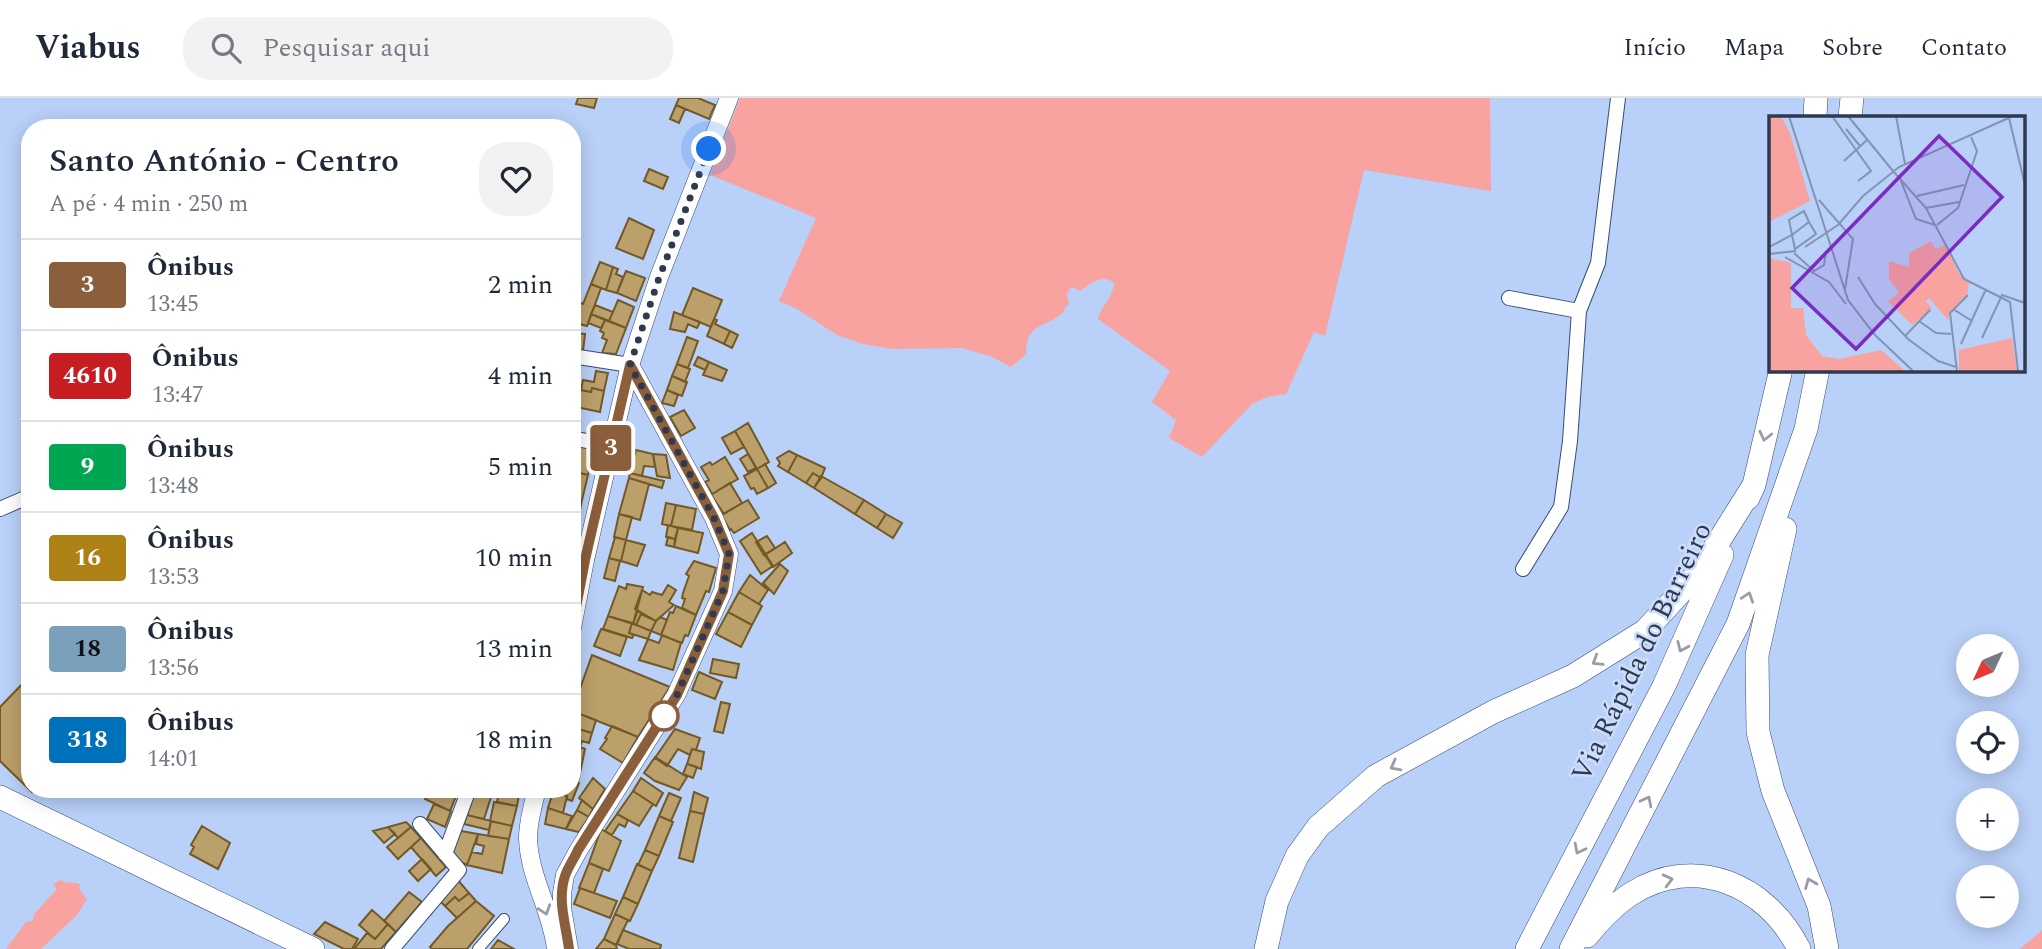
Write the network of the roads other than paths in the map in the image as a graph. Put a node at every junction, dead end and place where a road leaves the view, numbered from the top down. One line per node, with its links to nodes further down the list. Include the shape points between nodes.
1 (729, 98): 10 (street)
2 (1618, 98): 8 (street, via 1598,263)
3 (1816, 98): 5 (main road)
4 (1852, 98): 6 (main road)
5 (1815, 116)
6 (1850, 116)
7 (1509, 298): 8 (street)
8 (1579, 311): 20 (street, via 1561,507)
9 (581, 357): 10 (street)
10 (630, 365): 15 (street); 27 (street, via 729,554 723,591 677,695)
11 (1781, 371): 16 (main road, Via Rápida do Barreiro, one-way to 16)
12 (1818, 371): 13 (main road)
13 (1807, 429): 36 (main road, one-way to 13, via 1738,624); 39 (main road, one-way to 13, via 1819,905 1773,791 1758,732 1757,655)
14 (581, 440): 15 (street)
15 (611, 446): 19 (street)
16 (1754, 485): 34 (main road, one-way to 34, via 1700,571 1644,631 1573,676 1493,712 1376,776 1318,827 1297,856 1277,901); 35 (main road, Via Rápida do Barreiro, one-way to 35, via 1664,686)
17 (21, 500): 18 (street)
18 (0, 509)
19 (581, 547)
20 (1523, 569)
21 (0, 797): 29 (main road)
22 (466, 798): 25 (street)
23 (535, 798): 26 (street, via 528,839)
24 (420, 824): 25 (street)
25 (445, 854): 30 (street, via 459,870)
26 (534, 871): 27 (street, via 551,881); 32 (street, one-way to 32)
27 (565, 875): 33 (street, via 562,908)
28 (504, 919): 31 (street)
29 (313, 949)
30 (392, 949)
31 (478, 949)
32 (556, 949)
33 (569, 949)
34 (1266, 949)
35 (1527, 949)
36 (1571, 949)
37 (1576, 949): 38 (main road, one-way to 38, via 1631,894 1688,876 1711,878 1749,891 1779,916)
38 (1799, 949)
39 (1828, 949)

